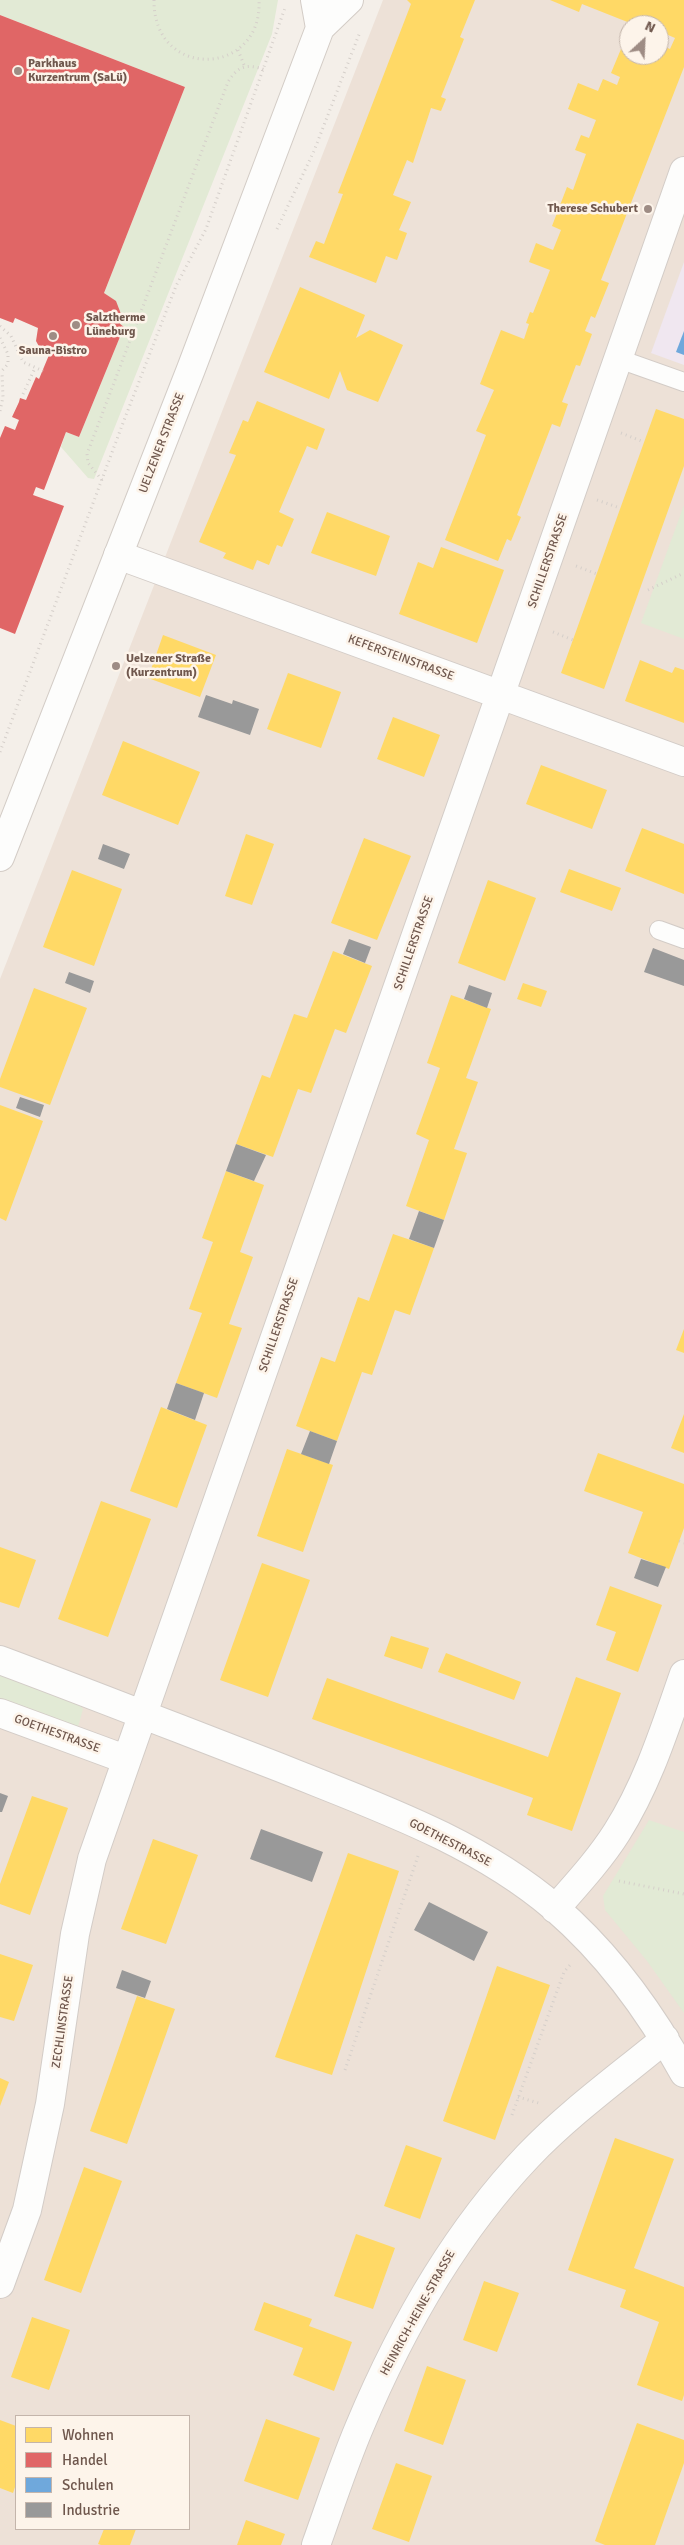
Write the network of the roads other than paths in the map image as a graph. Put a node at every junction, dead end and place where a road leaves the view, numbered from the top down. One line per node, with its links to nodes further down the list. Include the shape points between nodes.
1 (314, 0): 3 (street)
2 (349, 0): 3 (street, UELZENER STRASSE)
3 (320, 28): 7 (street, UELZENER STRASSE)
4 (684, 171): 5 (street, SCHILLERSTRASSE)
5 (618, 359): 6 (lane); 8 (street, SCHILLERSTRASSE)
6 (684, 382)
7 (130, 560): 8 (street, KEFERSTEINSTRASSE); 10 (street, UELZENER STRASSE)
8 (502, 695): 9 (street, KEFERSTEINSTRASSE); 16 (street, SCHILLERSTRASSE)
9 (684, 762)
10 (0, 857)
11 (659, 930): 12 (lane)
12 (684, 939)
13 (0, 1660): 16 (street, GOETHESTRASSE)
14 (684, 1674): 18 (street, via 650,1768 617,1832)
15 (0, 1712): 17 (street, GOETHESTRASSE)
16 (142, 1714): 17 (street); 18 (street, GOETHESTRASSE, via 427,1829 479,1856)
17 (125, 1759): 21 (street, ZECHLINSTRASSE, via 92,1859 76,1934 44,2133 27,2210)
18 (555, 1909): 19 (street, GOETHESTRASSE, via 612,1968)
19 (666, 2039): 20 (street, GOETHESTRASSE); 22 (street, HEINRICH-HEINE-STRASSE, via 574,2113 528,2156 446,2259 373,2396)
20 (684, 2073)
21 (0, 2284)
22 (316, 2545)

